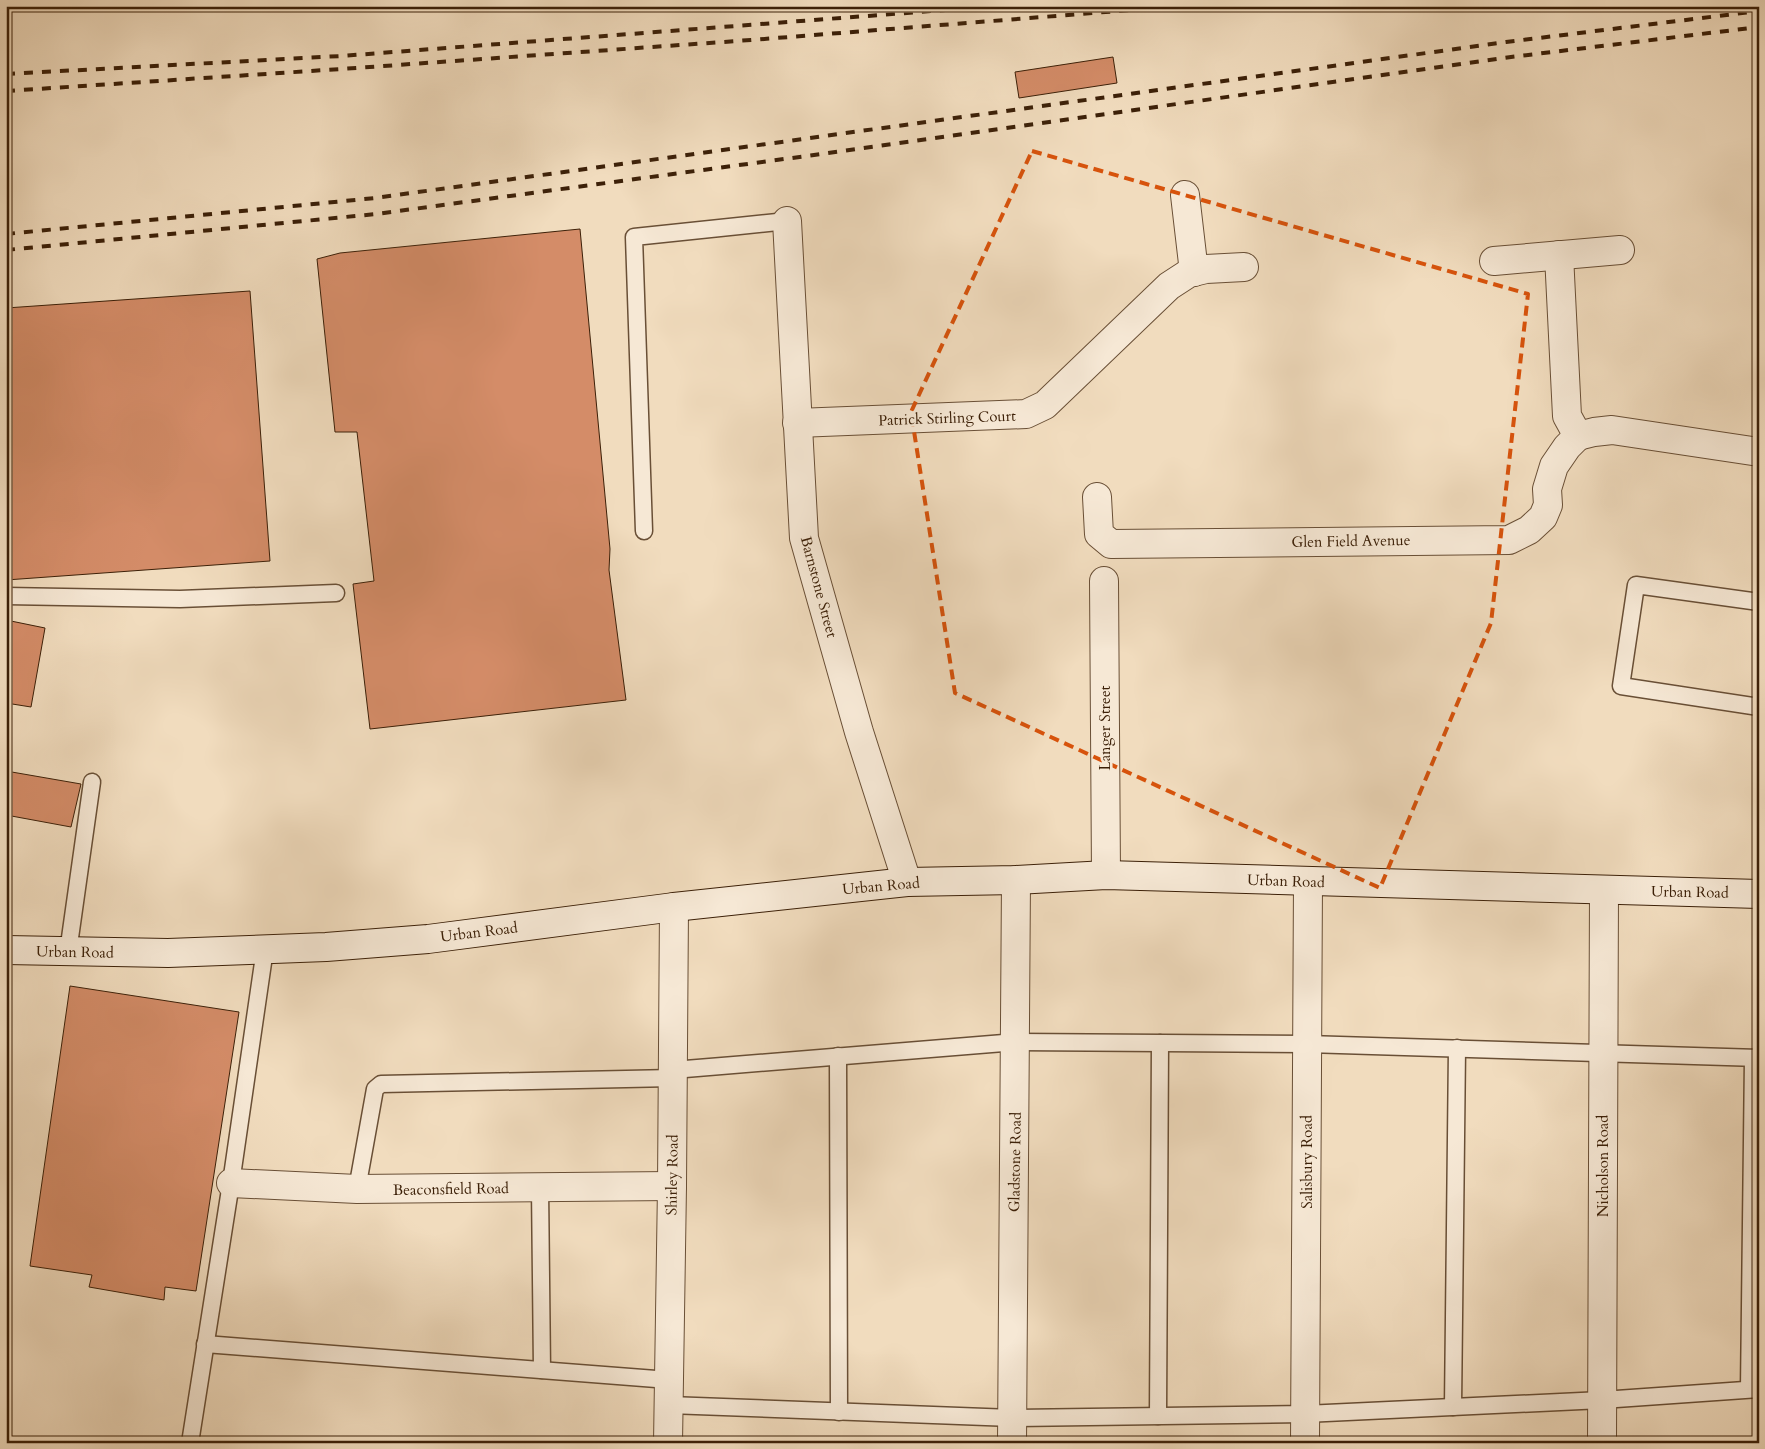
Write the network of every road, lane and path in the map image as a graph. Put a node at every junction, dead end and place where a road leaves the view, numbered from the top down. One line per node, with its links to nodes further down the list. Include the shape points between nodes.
1 (1186, 195): 7 (street)
2 (787, 221): 8 (street, Barnstone Street); 12 (lane, via 634,237)
3 (1620, 250): 4 (street)
4 (1559, 256): 5 (street); 9 (street, via 1567,416)
5 (1494, 260)
6 (1244, 267): 7 (street, Patrick Stirling Court)
7 (1194, 272): 8 (street, Patrick Stirling Court, via 1169,286 1045,405 1026,414)
8 (797, 423): 21 (street, Barnstone Street, via 804,538 859,732)
9 (1578, 436): 10 (street, via 1612,430); 11 (street, Glen Field Avenue, via 1554,466 1543,517 1529,530 1509,540 1111,544 1099,534)
10 (1759, 452)
11 (1097, 497)
12 (644, 532)
13 (1104, 581): 19 (street, Langer Street)
14 (336, 593): 15 (lane, via 180,599)
15 (6, 596)
16 (1759, 602): 17 (lane, via 1636,585 1621,686)
17 (1759, 706)
18 (92, 782): 28 (lane)
19 (1106, 875): 20 (street, Urban Road); 22 (street, Urban Road)
20 (1016, 880): 21 (street, Urban Road); 29 (street, Gladstone Road)
21 (907, 882): 25 (street, Urban Road)
22 (1308, 882): 23 (street, Urban Road); 31 (street, Salisbury Road)
23 (1604, 890): 24 (street, Urban Road); 33 (street, Nicholson Road)
24 (1759, 894)
25 (674, 907): 26 (street, Urban Road, via 428,939); 36 (street, Shirley Road)
26 (265, 949): 28 (street, Urban Road, via 168,953); 37 (lane)
27 (6, 950): 28 (street, Urban Road)
28 (68, 952)
29 (1016, 1042): 30 (lane); 34 (lane); 50 (street, Gladstone Road)
30 (1160, 1043): 31 (lane); 49 (lane)
31 (1308, 1044): 32 (lane); 48 (street, Salisbury Road)
32 (1457, 1048): 33 (lane); 46 (lane)
33 (1603, 1052): 35 (lane); 45 (street, Nicholson Road)
34 (838, 1056): 36 (lane); 47 (lane)
35 (1756, 1058): 43 (lane)
36 (673, 1074): 38 (street, Shirley Road); 40 (lane, via 381,1084 375,1089)
37 (231, 1183): 40 (street, Beaconsfield Road); 41 (lane)
38 (672, 1186): 39 (street, Beaconsfield Road); 44 (street, Shirley Road)
39 (540, 1187): 40 (street, Beaconsfield Road); 42 (lane)
40 (357, 1189)
41 (204, 1344): 42 (lane); 51 (lane)
42 (542, 1370): 44 (lane)
43 (1754, 1389): 45 (lane)
44 (669, 1393): 47 (lane); 52 (street, Shirley Road)
45 (1602, 1400): 46 (lane); 54 (street, Nicholson Road)
46 (1453, 1407): 48 (lane)
47 (839, 1412): 50 (lane)
48 (1305, 1414): 49 (lane); 53 (street, Salisbury Road)
49 (1158, 1416): 50 (lane)
50 (1012, 1430)
51 (190, 1443)
52 (668, 1443)
53 (1305, 1443)
54 (1602, 1443)

